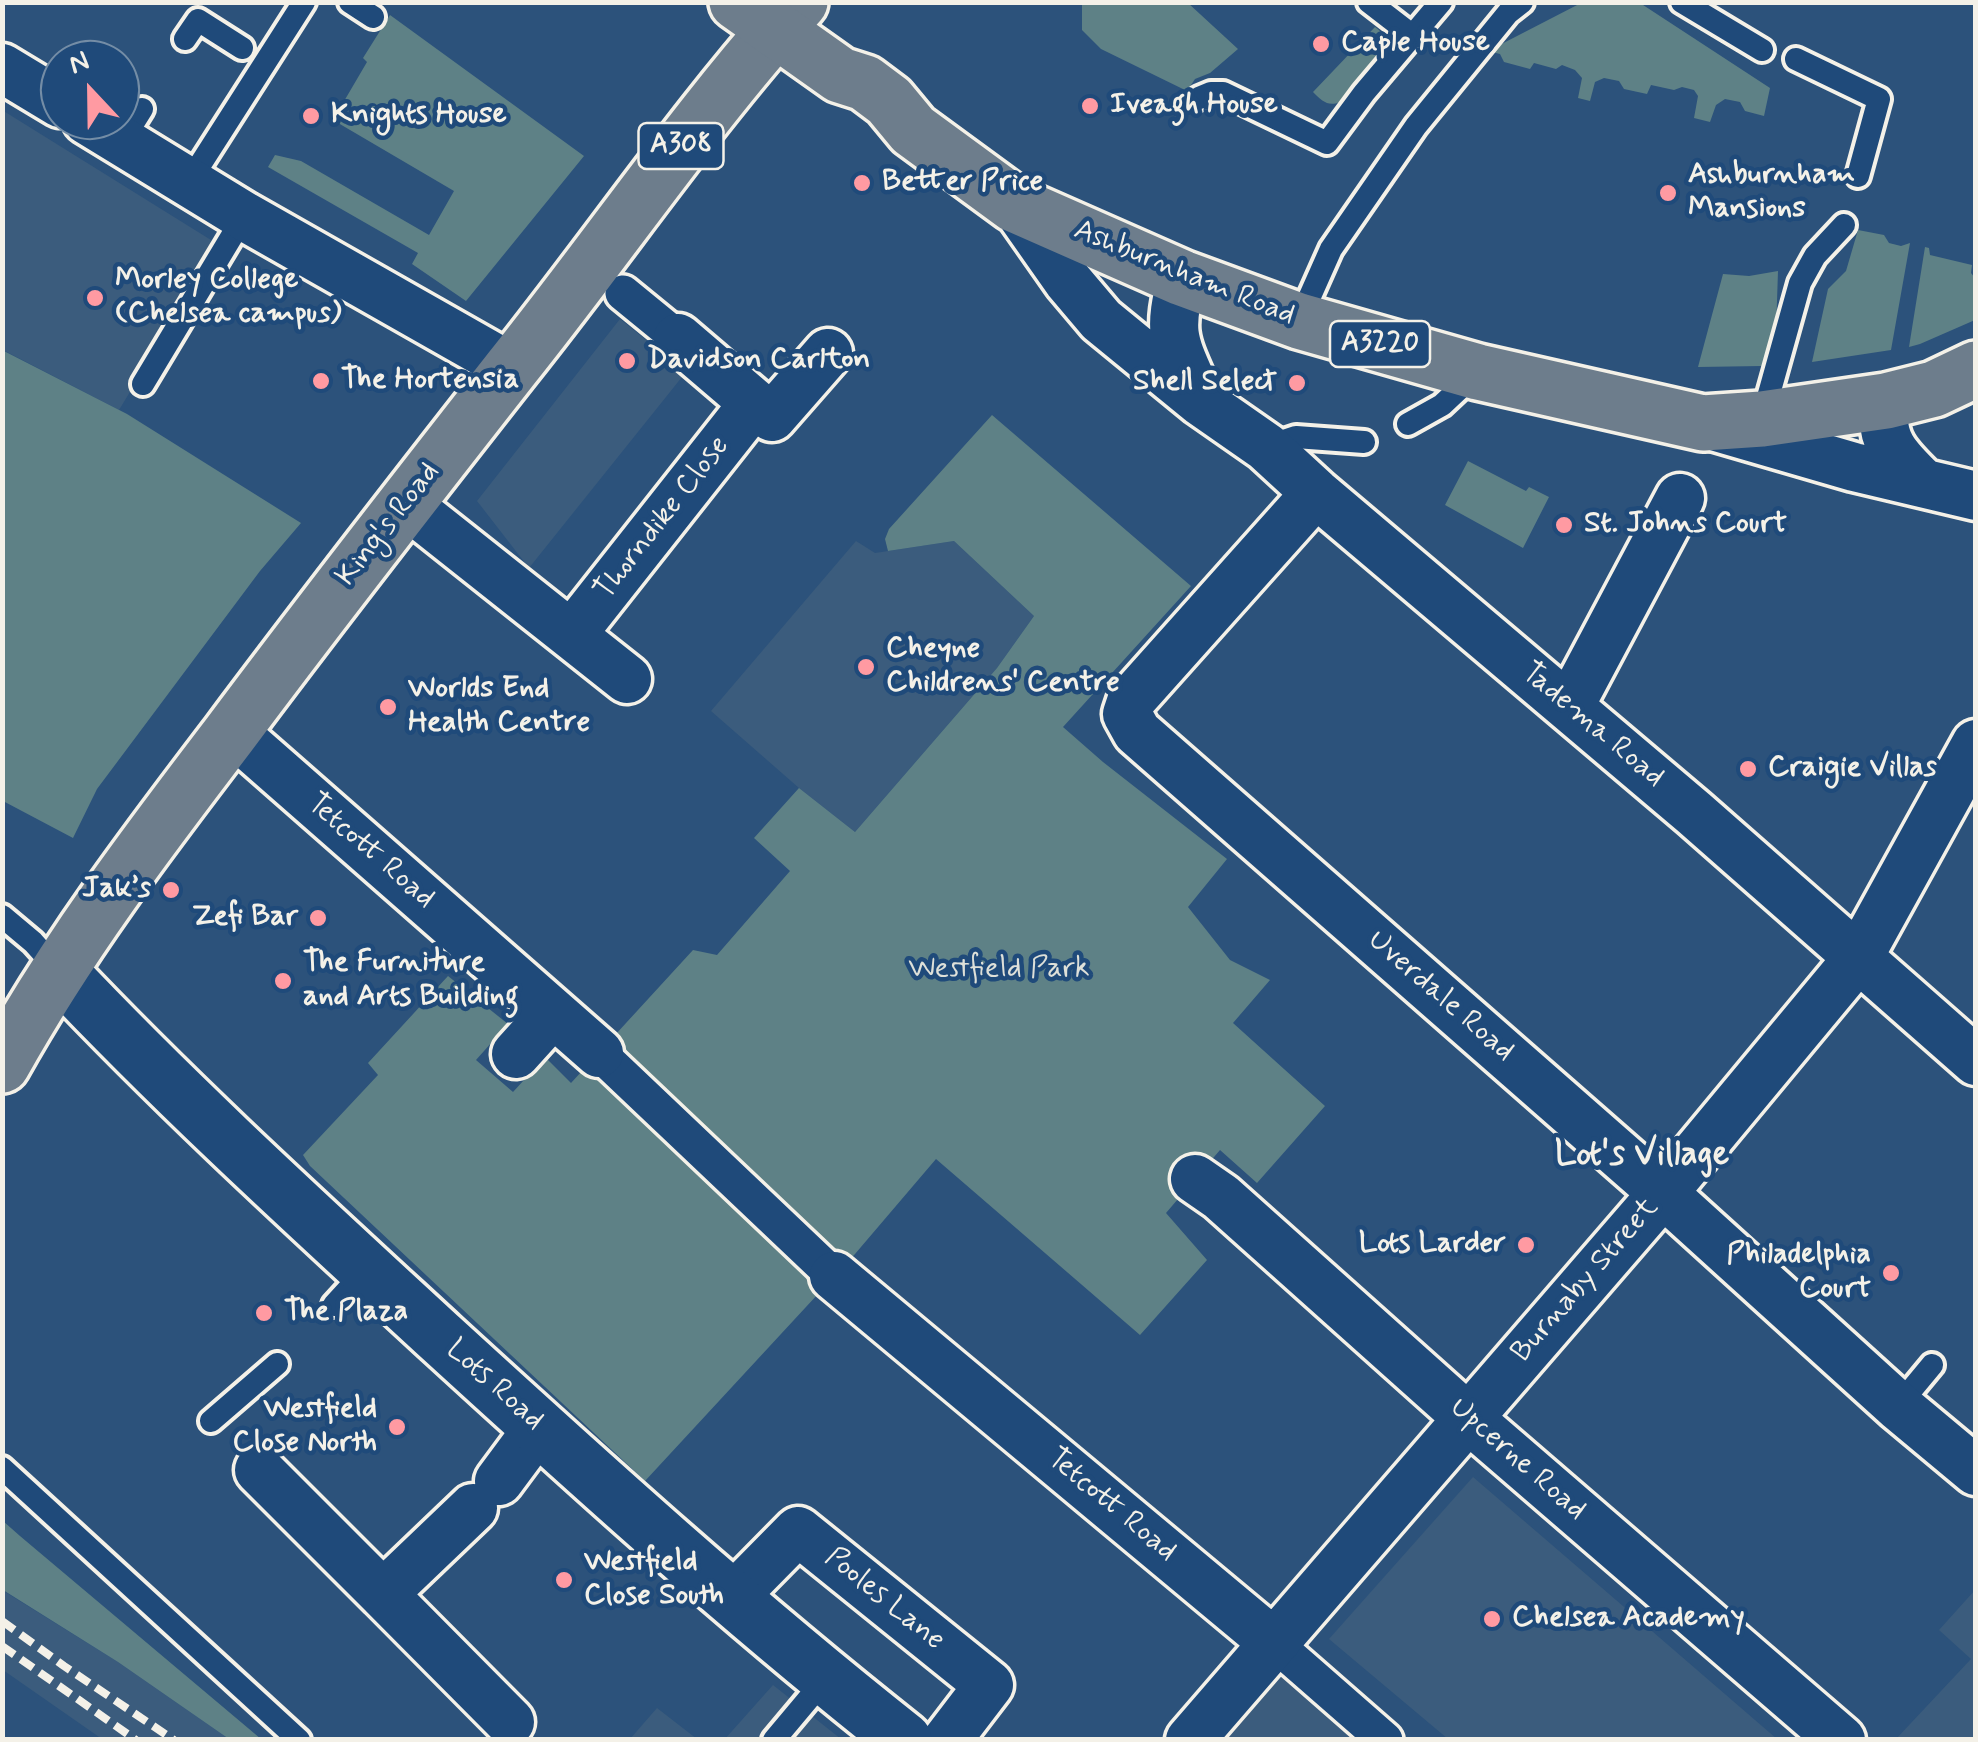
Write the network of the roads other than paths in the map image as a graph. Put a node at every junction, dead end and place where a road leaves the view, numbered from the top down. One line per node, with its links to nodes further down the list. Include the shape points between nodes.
1 (304, 2): 19 (lane)
2 (350, 2): 8 (lane)
3 (1368, 2): 9 (lane)
4 (1441, 2): 9 (lane)
5 (1522, 2): 25 (lane, via 1416,126 1331,249)
6 (1682, 2): 12 (lane)
7 (771, 11): 20 (main road, Ashburnham Road / A3220, via 840,75 866,83 913,130); 28 (main road, King's Road / A308, via 706,113)
8 (372, 17)
9 (1412, 36): 16 (lane, via 1327,144 1223,93)
10 (186, 39): 11 (lane, via 198,20)
11 (242, 48)
12 (1762, 50)
13 (1796, 59): 18 (lane, via 1879,100)
14 (2, 68): 15 (street)
15 (40, 91)
16 (1198, 98)
17 (137, 140): 19 (street)
18 (1858, 176)
19 (189, 182): 21 (street)
20 (1014, 204): 23 (main road, Ashburnham Road / A3220); 32 (street, Tadema Road, via 1102,320)
21 (244, 216): 28 (street); 31 (lane)
22 (1844, 226): 35 (lane, via 1800,282)
23 (1182, 278): 25 (main road, Ashburnham Road / A3220); 32 (street, via 1173,338)
24 (624, 294): 26 (street)
25 (1299, 321): 30 (main road, Ashburnham Road / A3220)
26 (678, 338): 34 (street)
27 (828, 352): 34 (street, via 772,417)
28 (512, 368): 44 (main road, King's Road / A308)
29 (1976, 369): 33 (main road, A3220)
30 (1478, 372): 36 (main road, Ashburnham Road / A3220); 37 (lane, via 1442,405)
31 (143, 384)
32 (1200, 401): 39 (street, Tadema Road)
33 (1886, 401): 35 (main road, A3220); 40 (street, via 1885,436)
34 (754, 403): 45 (street, Thorndike Close)
35 (1762, 419): 36 (main road, Ashburnham Road / A3220)
36 (1703, 423): 40 (street, Ashburnham Road)
37 (1408, 424)
38 (1364, 442): 39 (lane, via 1296,437)
39 (1266, 447): 41 (street, Tadema Road)
40 (1922, 484): 42 (street, Ashburnham Road)
41 (1316, 492): 47 (street, Tadema Road); 59 (street, Uverdale Road, via 1132,699 1127,714 1137,732)
42 (1976, 496)
43 (1680, 498): 47 (street)
44 (405, 503): 45 (street); 48 (main road, King's Road / A308)
45 (572, 634): 46 (street)
46 (626, 679)
47 (1569, 707): 51 (street, Tadema Road)
48 (232, 730): 52 (main road, King's Road / A308); 53 (street, Tetcott Road)
49 (1976, 744): 51 (street, Burnaby Street)
50 (2, 916): 52 (lane)
51 (1858, 958): 56 (street, Tadema Road); 59 (street, Burnaby Street)
52 (59, 970): 57 (main road, King's Road / A308); 66 (street, Lots Road, via 266,1178 350,1287)
53 (553, 1012): 54 (street, Tetcott Road); 55 (street)
54 (599, 1053): 60 (street)
55 (516, 1054)
56 (1976, 1061)
57 (2, 1065)
58 (1196, 1179): 64 (street, Upcerne Road)
59 (1663, 1193): 63 (street, Uverdale Road); 64 (street, Burnaby Street)
60 (834, 1276): 72 (street, Tetcott Road)
61 (277, 1364): 65 (lane)
62 (1932, 1365): 63 (lane)
63 (1898, 1406): 69 (street, Uverdale Road)
64 (1468, 1418): 72 (street, Burnaby Street); 81 (street, Upcerne Road)
65 (211, 1421)
66 (539, 1427): 70 (street, via 486,1494); 71 (street, Lots Road)
67 (2, 1468): 75 (lane)
68 (259, 1470): 70 (street)
69 (1976, 1472)
70 (383, 1594): 74 (street)
71 (732, 1598): 73 (street, Lots Road); 78 (street, Pooles Lane, via 798,1531 989,1685)
72 (1274, 1642): 79 (street, Burnaby Street); 80 (street, Tetcott Road)
73 (826, 1678): 76 (lane); 77 (street, Lots Road)
74 (510, 1722)
75 (299, 1740)
76 (774, 1740)
77 (904, 1740)
78 (947, 1740)
79 (1190, 1740)
80 (1385, 1740)
81 (1840, 1740)

